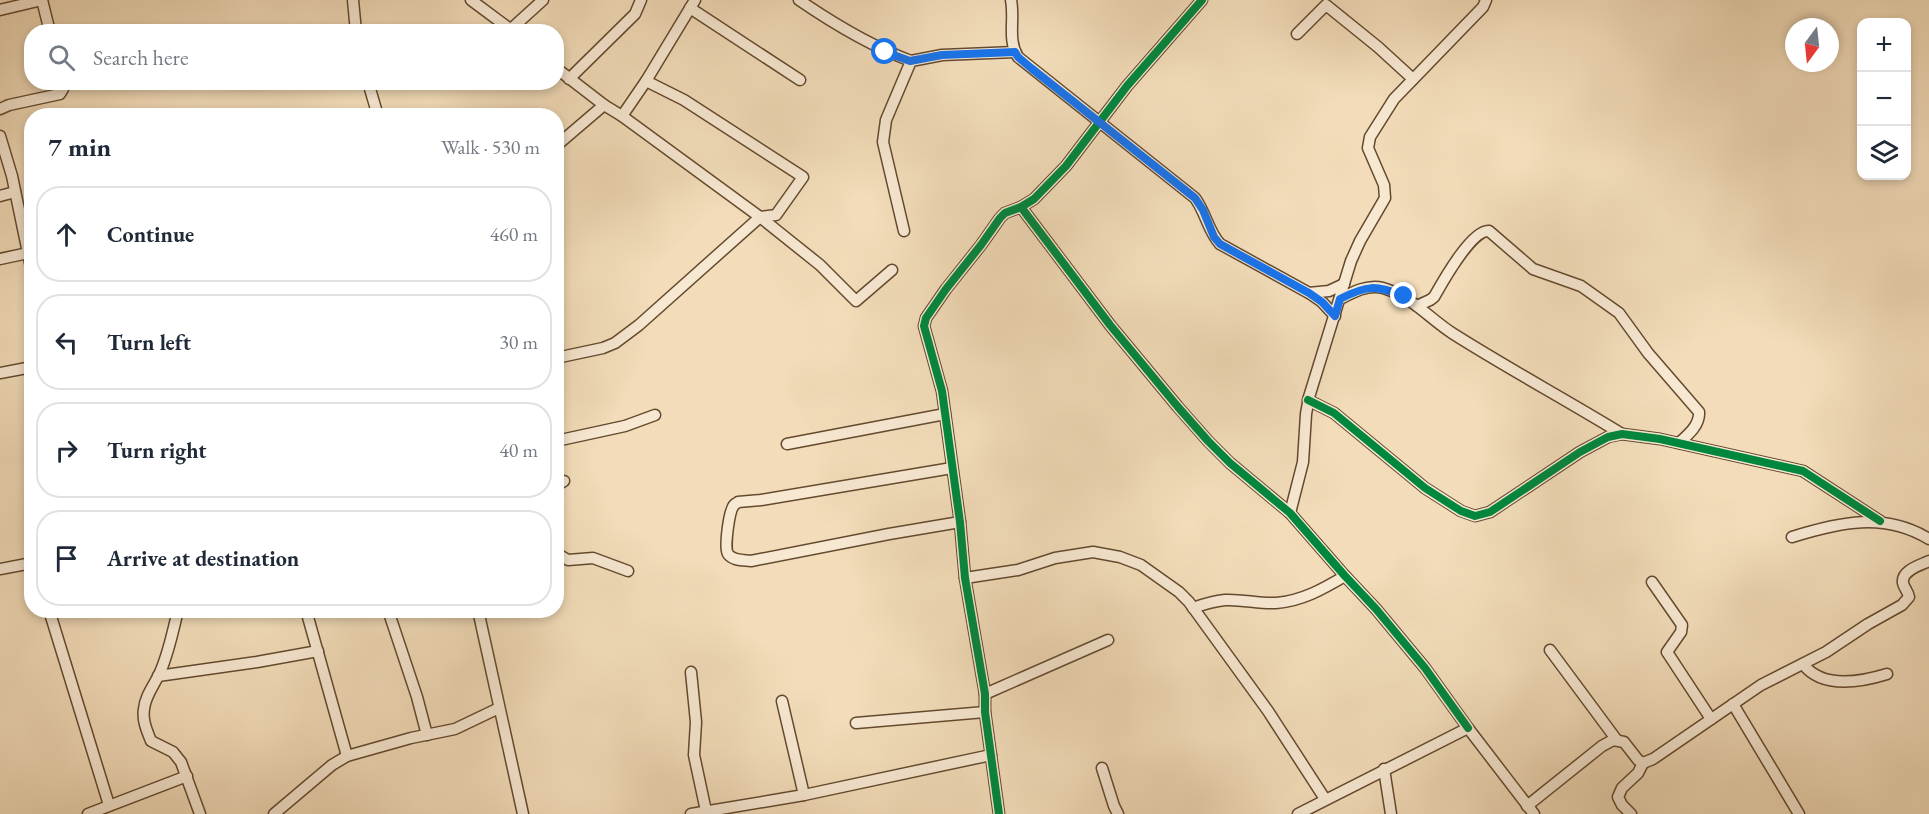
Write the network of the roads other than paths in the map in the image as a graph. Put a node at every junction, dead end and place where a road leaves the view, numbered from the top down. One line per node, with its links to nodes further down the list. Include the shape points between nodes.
1 (42, 0): 11 (street); 12 (street)
2 (352, 0): 13 (street)
3 (471, 0): 14 (street)
4 (543, 0): 15 (street)
5 (641, 0): 20 (street, via 635,14)
6 (799, 0): 18 (street, via 885,52)
7 (1011, 0): 17 (street, via 1011,40)
8 (1202, 0): 30 (street)
9 (1486, 0): 21 (street)
10 (692, 4): 22 (street); 23 (street)
11 (0, 10)
12 (48, 24)
13 (355, 24)
14 (500, 24)
15 (512, 24)
16 (1297, 34): 21 (street, via 1326,5)
17 (1015, 52): 18 (street, via 942,55); 30 (street)
18 (910, 61): 39 (street, via 886,120 883,142)
19 (564, 75): 20 (street)
20 (569, 79): 26 (street)
21 (1413, 79): 43 (street, via 1394,99 1370,137 1368,148 1384,185 1385,198 1360,241)
22 (800, 80)
23 (646, 81): 29 (street); 38 (street, via 684,100 802,177 776,215)
24 (63, 90): 28 (street)
25 (370, 90): 27 (street)
26 (604, 105): 29 (street); 32 (street)
27 (376, 108)
28 (0, 109)
29 (622, 116): 38 (street)
30 (1099, 122): 36 (street, via 1066,166); 44 (street, via 1195,198 1220,244)
31 (0, 136): 33 (street)
32 (564, 139)
33 (4, 168): 34 (street)
34 (15, 192): 35 (street); 37 (street)
35 (0, 196)
36 (1021, 207): 53 (street, via 1000,218 926,318 924,329); 59 (street, via 1110,326 1208,441)
37 (24, 215)
38 (760, 217): 42 (street, via 856,301); 48 (street, via 615,343)
39 (904, 231)
40 (24, 254): 41 (street)
41 (0, 259)
42 (892, 270)
43 (1344, 284): 44 (street, via 1329,291); 45 (street)
44 (1309, 293): 47 (street)
45 (1340, 299): 46 (street, via 1358,290 1380,287); 47 (street)
46 (1417, 306): 54 (street, via 1469,344); 56 (street, via 1434,297 1466,247 1489,231 1533,269 1581,286 1619,313 1699,412 1697,423)
47 (1335, 316): 51 (street)
48 (564, 356)
49 (24, 368): 50 (street)
50 (0, 373)
51 (1308, 400): 54 (street, via 1334,413 1425,488 1475,516 1490,512 1588,447); 59 (street, via 1303,462)
52 (656, 414): 55 (street, via 625,426)
53 (945, 414): 57 (street); 58 (street)
54 (1622, 434): 56 (street)
55 (564, 439)
56 (1679, 443): 60 (street, via 1803,471)
57 (787, 444)
58 (952, 468): 61 (street); 61 (street, via 738,502 732,508 725,546 732,557 751,561)
59 (1290, 513): 69 (street)
60 (1880, 521): 62 (street, via 1826,526); 63 (street, via 1915,530)
61 (960, 522): 70 (street)
62 (1792, 537)
63 (1929, 539)
64 (564, 558): 68 (street, via 593,558)
65 (1929, 561): 81 (street, via 1905,575 1903,582 1909,597 1906,602)
66 (24, 564): 67 (street)
67 (0, 569)
68 (628, 571)
69 (1345, 576): 72 (street, via 1296,599 1276,603 1225,600); 92 (street, via 1425,668)
70 (966, 578): 72 (street, via 1093,552 1141,565 1179,592); 85 (street)
71 (1652, 582): 90 (street, via 1682,625 1667,652)
72 (1193, 608): 102 (street, via 1268,711)
73 (51, 618): 104 (street)
74 (176, 618): 84 (street)
75 (308, 618): 80 (street)
76 (391, 618): 93 (street)
77 (480, 618): 88 (street)
78 (1108, 640): 85 (street)
79 (1550, 650): 94 (street)
80 (318, 651): 84 (street); 96 (street)
81 (1803, 664): 83 (street, via 1810,673 1842,682); 87 (street)
82 (691, 672): 107 (street, via 696,722 694,755)
83 (1887, 674)
84 (158, 676): 100 (street, via 144,706 147,732 153,743 177,756)
85 (985, 694): 89 (street)
86 (782, 701): 101 (street)
87 (1733, 704): 90 (street); 118 (street)
88 (499, 708): 93 (street, via 471,723); 106 (street)
89 (985, 712): 91 (street); 95 (street)
90 (1711, 719): 97 (street)
91 (856, 723)
92 (1468, 728): 99 (street); 105 (street)
93 (427, 735): 96 (street)
94 (1616, 739): 97 (street); 105 (street, via 1602,746)
95 (992, 755): 101 (street); 113 (street)
96 (347, 756): 110 (street)
97 (1643, 762): 117 (street, via 1618,797)
98 (1102, 768): 114 (street)
99 (1384, 769): 102 (street); 116 (street)
100 (187, 776): 104 (street); 109 (street)
101 (804, 795): 103 (street)
102 (1325, 799): 115 (street)
103 (766, 802): 107 (street); 112 (street)
104 (109, 805): 108 (street)
105 (1530, 810)
106 (522, 811)
107 (706, 811): 111 (street)
108 (88, 814)
109 (200, 814)
110 (274, 814)
111 (691, 814)
112 (768, 814)
113 (999, 814)
114 (1118, 814)
115 (1298, 814)
116 (1391, 814)
117 (1631, 814)
118 (1799, 814)

